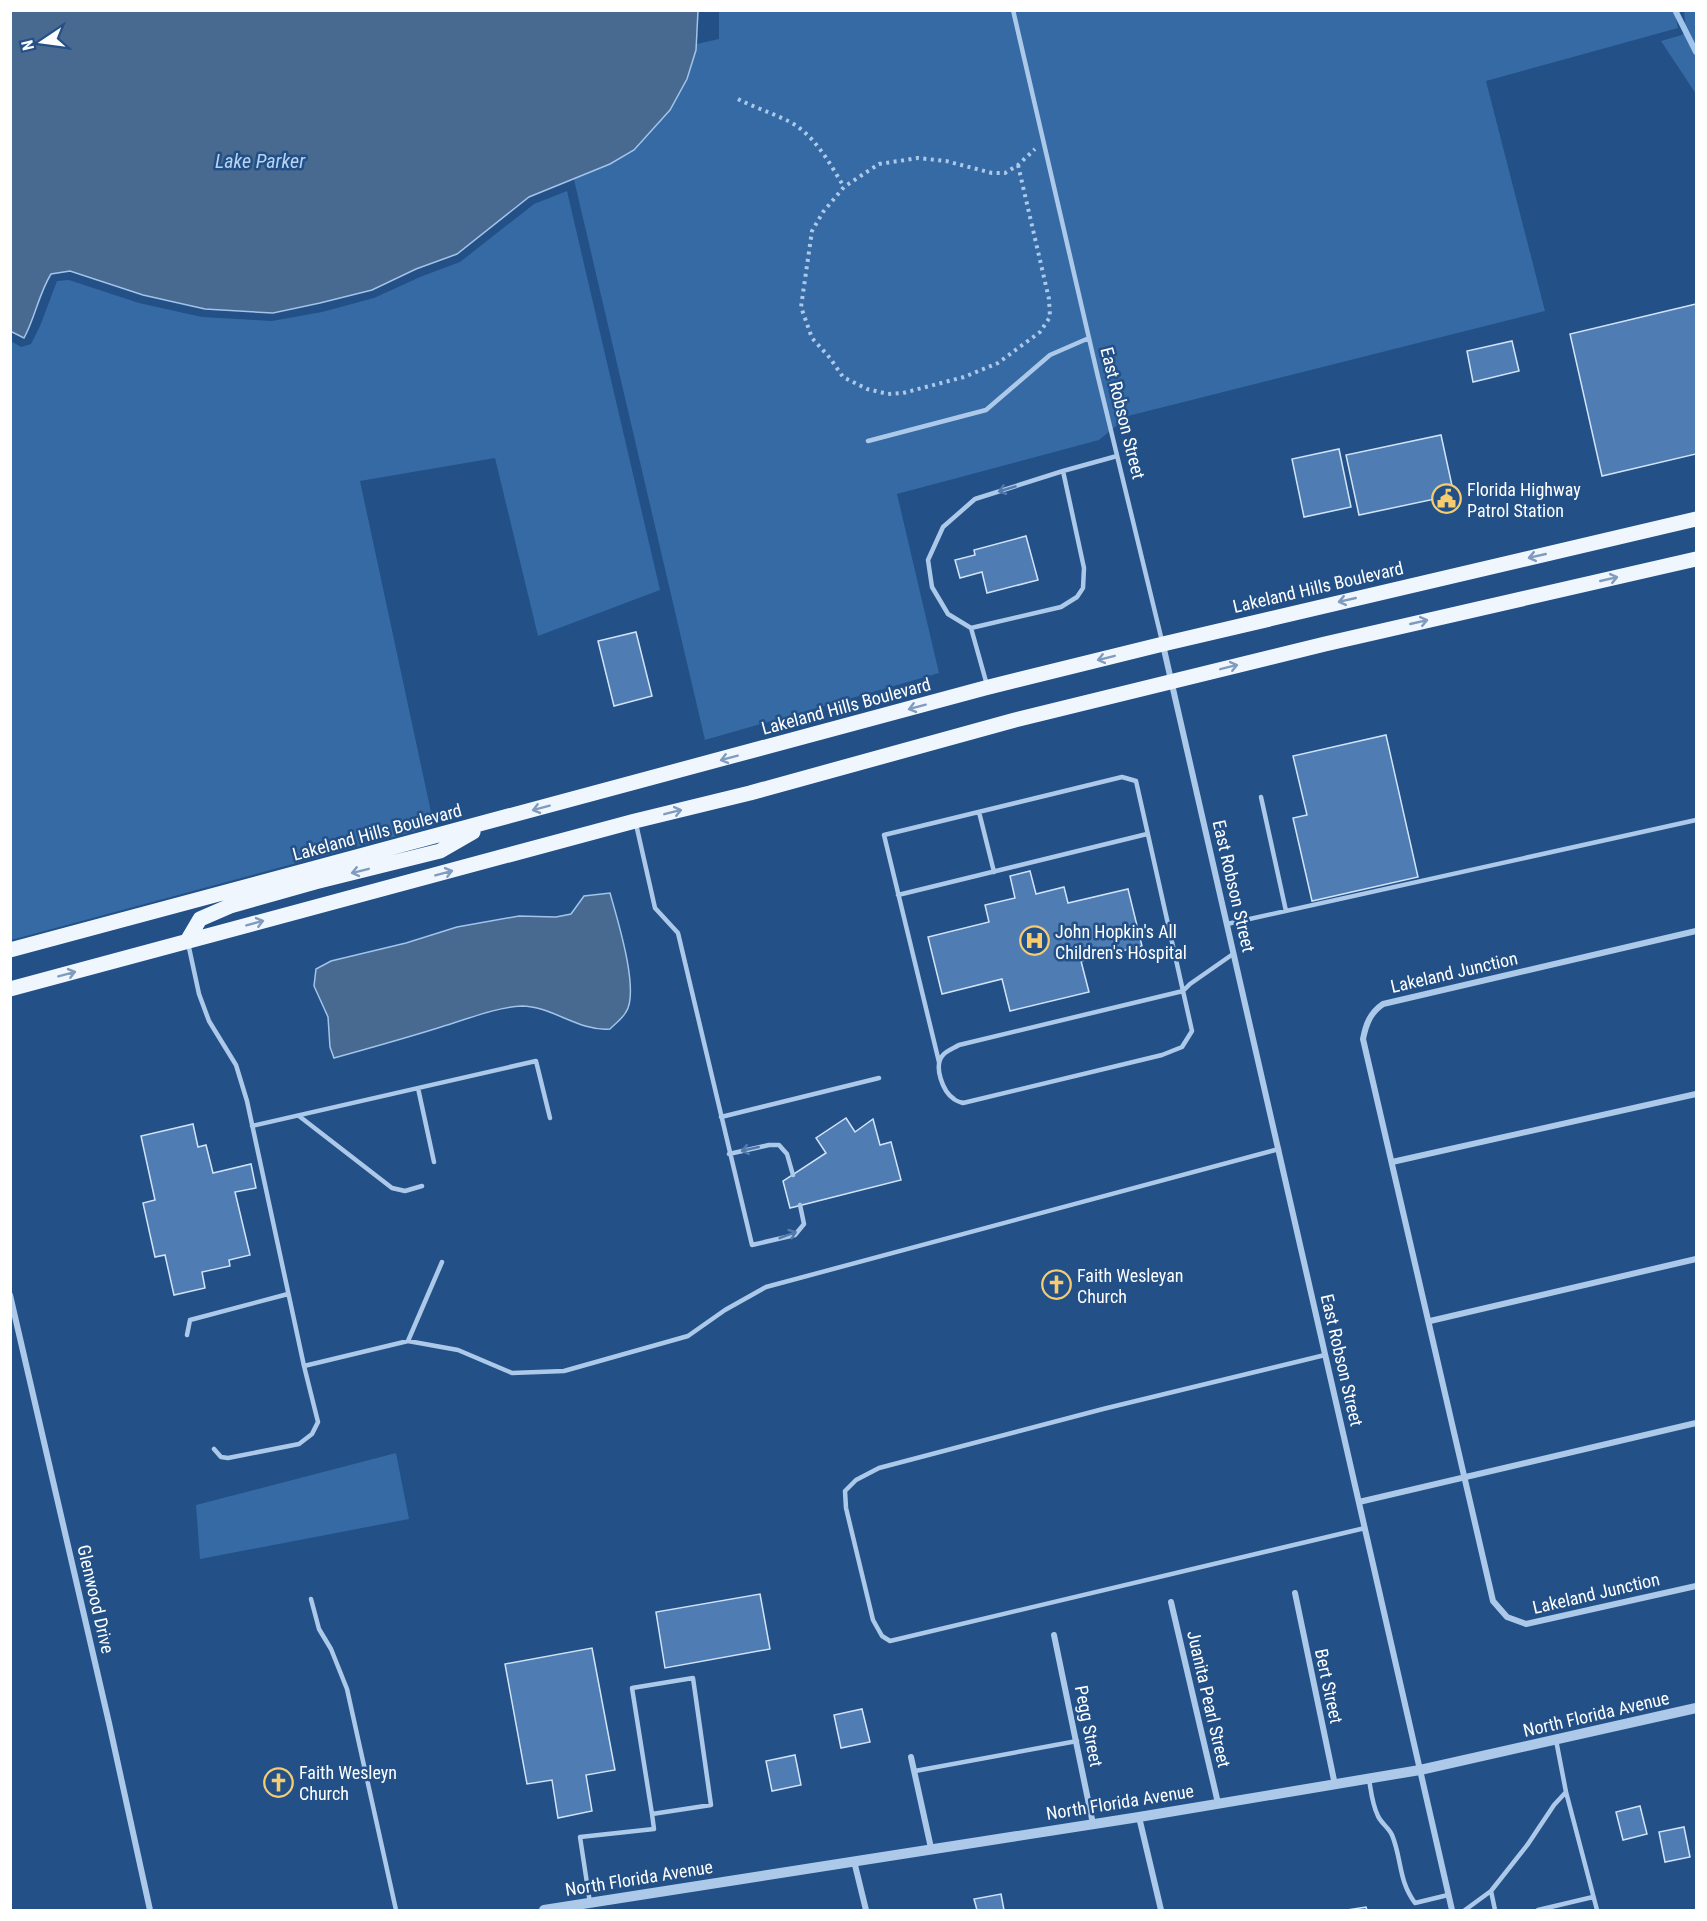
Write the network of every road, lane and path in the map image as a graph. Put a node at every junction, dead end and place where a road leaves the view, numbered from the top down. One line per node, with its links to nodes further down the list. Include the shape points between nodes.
1 (1013, 10): 3 (lane, East Robson Street)
2 (738, 99): 5 (path, via 801,129)
3 (1044, 140): 4 (path); 6 (lane, East Robson Street)
4 (1018, 165): 5 (path, via 1005,173 946,161 899,160 879,164); 5 (path, via 1050,317 1040,332 998,363 964,377 903,393 888,394 843,377 812,338 801,307 812,231)
5 (844, 187)
6 (1089, 338): 7 (lane, via 1050,355 986,410); 8 (lane, East Robson Street)
7 (868, 441)
8 (1117, 456): 9 (lane); 13 (lane, East Robson Street)
9 (1063, 471): 12 (lane, via 1084,568 1083,588 1077,597 1061,606); 12 (lane, one-way to 12, via 975,499 943,527 928,560 932,587 948,614)
10 (1696, 519): 13 (main road, Lakeland Hills Boulevard, one-way to 13)
11 (1696, 559): 14 (main road, one-way to 11)
12 (971, 628): 15 (lane)
13 (1163, 644): 14 (street, East Robson Street); 15 (main road, Lakeland Hills Boulevard, one-way to 15)
14 (1172, 681): 20 (main road, one-way to 14); 25 (street, East Robson Street)
15 (988, 687): 19 (main road, Lakeland Hills Boulevard, one-way to 19)
16 (1261, 797): 24 (lane)
17 (979, 812): 21 (lane, via 1122,777 1136,780); 22 (lane); 23 (lane, via 884,835)
18 (1696, 820): 24 (lane)
19 (492, 821): 27 (main road, one-way to 27, via 440,851 230,906 200,919); 28 (main road, Lakeland Hills Boulevard)
20 (635, 821): 27 (main road, one-way to 20); 37 (lane, via 655,908 678,933)
21 (1147, 834): 22 (lane); 31 (lane)
22 (994, 872): 23 (lane)
23 (898, 895): 32 (lane)
24 (1286, 911): 25 (lane)
25 (1227, 924): 29 (street, East Robson Street)
26 (1696, 931): 43 (street, Lakeland Junction, via 1383,1004 1374,1011 1363,1039)
27 (187, 941): 30 (main road, one-way to 27); 39 (lane, via 199,994 209,1021 236,1065)
28 (10, 950)
29 (1233, 954): 31 (lane); 40 (street, East Robson Street)
30 (10, 989)
31 (1183, 991): 32 (lane, via 959,1046 943,1054); 32 (lane, via 1192,1031 1182,1047 1161,1055 963,1103 946,1091)
32 (939, 1062)
33 (879, 1078): 37 (lane)
34 (418, 1088): 36 (lane); 38 (lane, via 536,1061); 42 (lane)
35 (1696, 1094): 43 (street)
36 (299, 1116): 39 (lane); 45 (lane, via 392,1188 405,1191)
37 (720, 1117): 41 (lane)
38 (550, 1118)
39 (252, 1126): 49 (lane)
40 (1279, 1149): 53 (lane, via 766,1287 688,1336 564,1371 512,1372 458,1350); 54 (street, East Robson Street)
41 (729, 1154): 44 (lane, one-way to 41, via 787,1154 779,1145); 46 (lane, one-way to 46, via 752,1245 795,1235 804,1224)
42 (434, 1162)
43 (1392, 1162): 51 (street, Lakeland Junction)
44 (793, 1175)
45 (422, 1186)
46 (800, 1205)
47 (1696, 1259): 51 (street)
48 (442, 1262): 53 (lane)
49 (288, 1294): 52 (lane, via 190,1320); 55 (lane)
50 (10, 1295): 86 (street, Glenwood Drive)
51 (1430, 1321): 58 (street, Lakeland Junction)
52 (187, 1335)
53 (408, 1341): 55 (lane)
54 (1325, 1355): 59 (street, East Robson Street); 60 (lane, via 879,1468 856,1480 846,1491 846,1508 873,1620 882,1636 890,1641)
55 (304, 1365): 57 (lane, via 318,1422 312,1434 299,1444 228,1458)
56 (1696, 1423): 58 (street)
57 (214, 1449)
58 (1466, 1477): 59 (street); 61 (street, Lakeland Junction, via 1493,1601 1507,1617 1526,1624)
59 (1359, 1502): 60 (street, East Robson Street)
60 (1365, 1528): 70 (street, East Robson Street)
61 (1696, 1586)
62 (1295, 1593): 73 (street, Bert Street)
63 (311, 1599): 87 (lane, via 319,1629 331,1648 346,1689)
64 (1171, 1602): 75 (street, Juanita Pearl Street)
65 (1054, 1635): 68 (street, Pegg Street)
66 (1696, 1708): 67 (street, North Florida Avenue)
67 (1556, 1740): 70 (street, North Florida Avenue); 74 (lane)
68 (1077, 1741): 71 (lane); 78 (street, Pegg Street)
69 (912, 1757): 71 (street)
70 (1420, 1770): 72 (street, North Florida Avenue); 82 (street, East Robson Street)
71 (915, 1771): 79 (street)
72 (1369, 1779): 73 (street, North Florida Avenue); 82 (lane, via 1378,1817 1392,1834 1409,1894 1415,1902)
73 (1335, 1785): 75 (street, North Florida Avenue)
74 (1566, 1792): 81 (lane); 83 (lane)
75 (1218, 1803): 77 (street, North Florida Avenue)
76 (652, 1814): 76 (lane, via 632,1688 693,1678 711,1805); 84 (lane, via 654,1828 580,1838)
77 (1140, 1817): 78 (street, North Florida Avenue); 90 (street)
78 (1093, 1824): 79 (street, North Florida Avenue)
79 (932, 1848): 80 (street, North Florida Avenue)
80 (854, 1860): 84 (street, North Florida Avenue); 89 (street)
81 (1491, 1891): 92 (lane); 93 (lane)
82 (1448, 1895): 91 (street, East Robson Street)
83 (1593, 1897): 94 (lane); 95 (lane)
84 (590, 1903): 85 (street, North Florida Avenue)
85 (567, 1909): 88 (street, North Florida Avenue)
86 (150, 1911)
87 (396, 1911)
88 (544, 1911)
89 (866, 1911)
90 (1161, 1911)
91 (1452, 1911)
92 (1465, 1911)
93 (1495, 1911)
94 (1538, 1911)
95 (1597, 1911)

